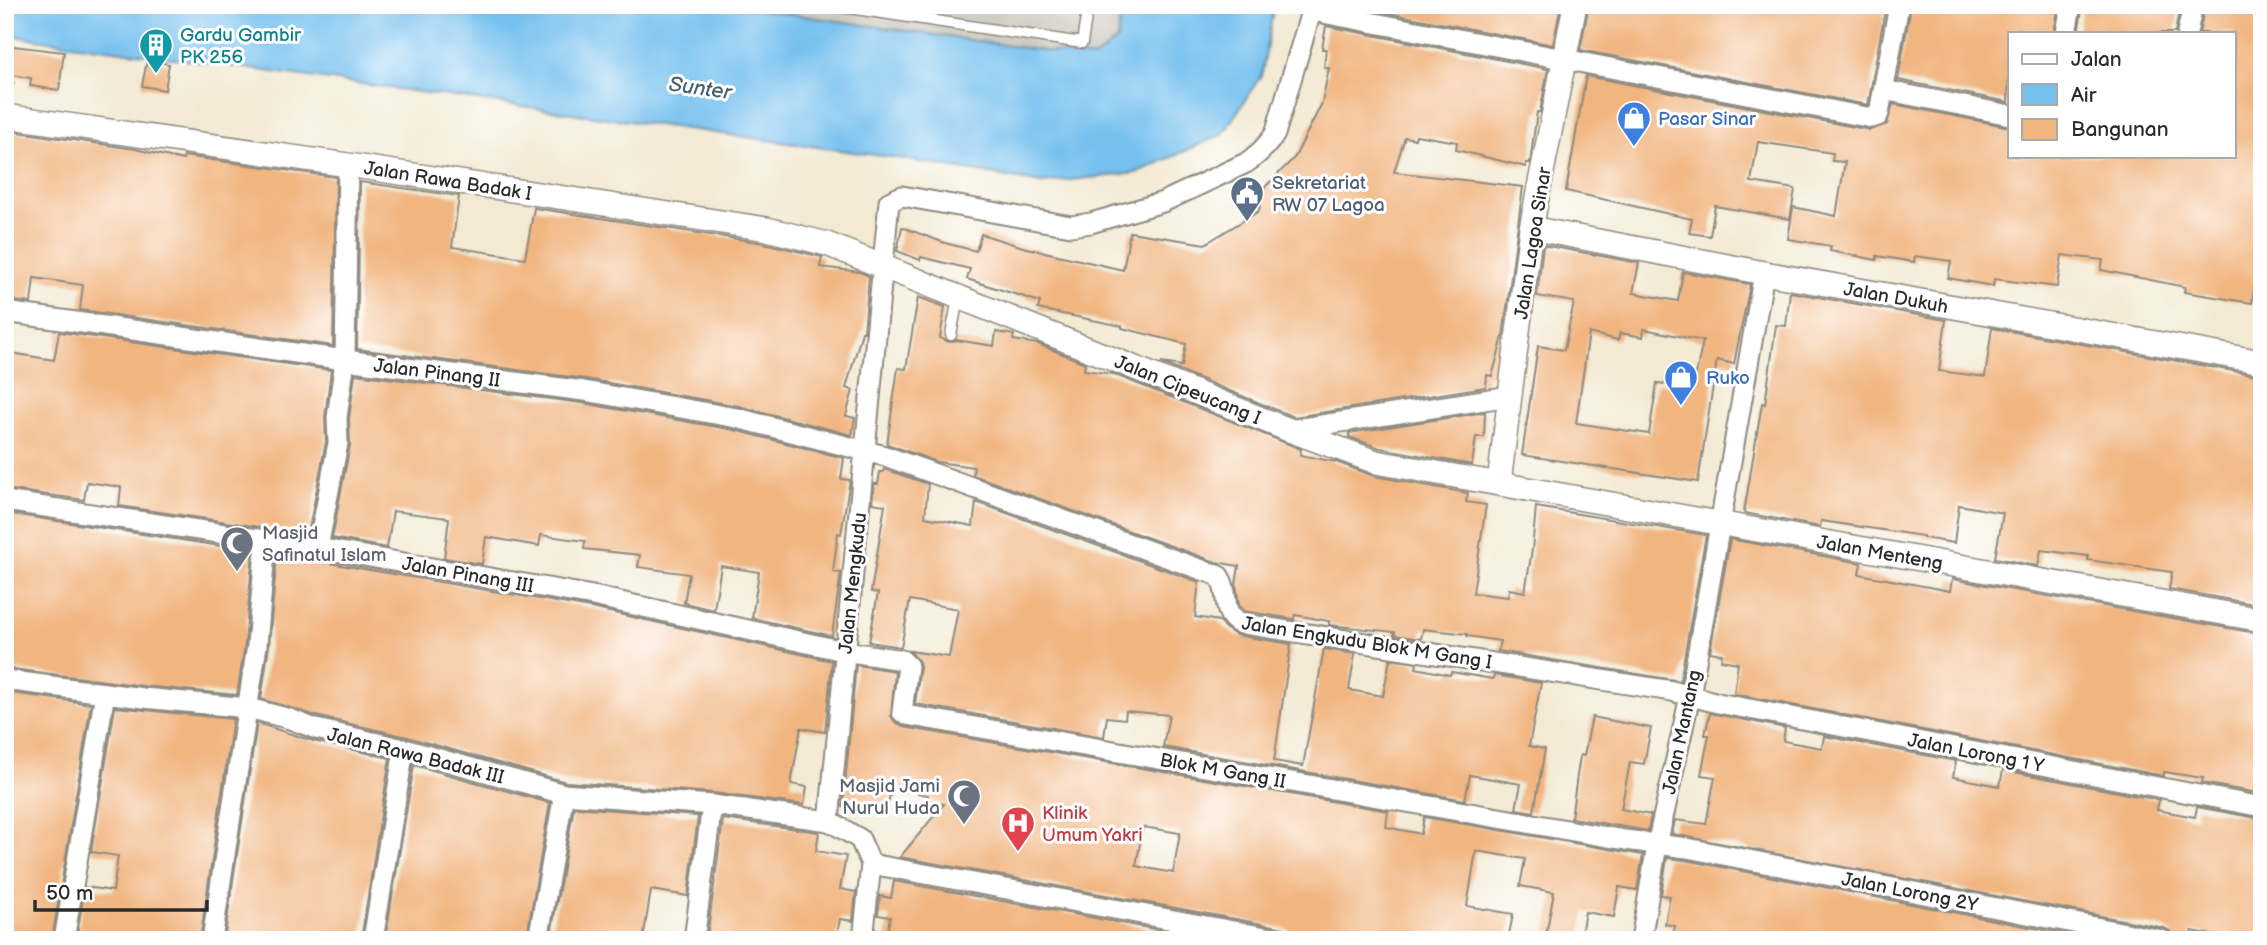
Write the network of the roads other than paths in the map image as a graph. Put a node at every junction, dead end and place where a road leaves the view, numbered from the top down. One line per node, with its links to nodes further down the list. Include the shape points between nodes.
1 (830, 5): 2 (lane, via 1082,43)
2 (1088, 5)
3 (1574, 5): 10 (street, Jalan Lagoa Sinar)
4 (1899, 5): 11 (street)
5 (2071, 5): 8 (street)
6 (2193, 5): 9 (street)
7 (1312, 8): 10 (street); 16 (street, Jalan Mengkudu, via 1275,134 1246,163 1163,202 1082,225 902,196 887,206)
8 (2066, 32)
9 (2187, 32)
10 (1565, 59): 11 (street, via 1872,118 1878,116); 15 (street, Jalan Lagoa Sinar)
11 (1883, 90): 12 (street)
12 (2008, 115)
13 (5, 116): 14 (street, Jalan Rawa Badak I)
14 (348, 165): 16 (street, Jalan Rawa Badak I, via 766,229 827,244); 21 (street)
15 (1531, 229): 17 (street, Jalan Dukuh); 23 (street, Jalan Lagoa Sinar)
16 (884, 269): 18 (street, Jalan Cipeucang I); 25 (street, Jalan Mengkudu)
17 (1765, 273): 22 (street, Jalan Dukuh); 29 (street, Jalan Mantang)
18 (958, 297): 20 (lane); 24 (street, Jalan Cipeucang I)
19 (5, 312): 21 (street, Jalan Pinang II)
20 (951, 335)
21 (345, 360): 25 (street, Jalan Pinang II, via 584,391 737,418); 31 (street, via 338,443)
22 (2262, 362)
23 (1510, 396): 24 (street); 27 (street, Jalan Lagoa Sinar)
24 (1289, 430): 27 (street, Jalan Cipeucang I, via 1376,462)
25 (866, 452): 26 (street, Jalan Pinang II); 33 (street, Jalan Mengkudu)
26 (886, 456): 36 (street, Jalan Engkudu Blok M Gang I, via 1219,576 1227,594 1227,611 1238,623)
27 (1499, 483): 29 (street, Jalan Menteng)
28 (5, 501): 30 (street, Jalan Pinang III)
29 (1722, 525): 32 (street, Jalan Menteng); 36 (street, Jalan Mantang)
30 (266, 540): 31 (street, Jalan Pinang III); 37 (street)
31 (318, 548): 33 (street, Jalan Pinang III, via 593,596)
32 (2262, 620)
33 (844, 651): 42 (street, Jalan Mengkudu); 43 (street, Blok M Gang II, via 902,660 908,666 902,712 906,715)
34 (5, 680): 35 (street, Jalan Rawa Badak III)
35 (105, 693): 37 (street, Jalan Rawa Badak III); 45 (street)
36 (1690, 696): 41 (street, Jalan Lorong 1 Y); 43 (street, Jalan Mantang)
37 (248, 708): 38 (street, Jalan Rawa Badak III); 46 (street)
38 (404, 749): 39 (street, Jalan Rawa Badak III); 47 (street)
39 (564, 794): 40 (street, Jalan Rawa Badak III); 48 (street)
40 (712, 805): 42 (street, Jalan Rawa Badak III); 49 (street)
41 (2262, 807)
42 (829, 821): 44 (street, via 860,839)
43 (1657, 845): 52 (street, Jalan Mantang); 53 (street, Jalan Lorong 2Y)
44 (871, 864): 50 (street); 51 (street)
45 (64, 940)
46 (212, 940)
47 (373, 940)
48 (538, 940)
49 (694, 940)
50 (863, 940)
51 (1282, 940)
52 (1640, 940)
53 (2162, 940)

